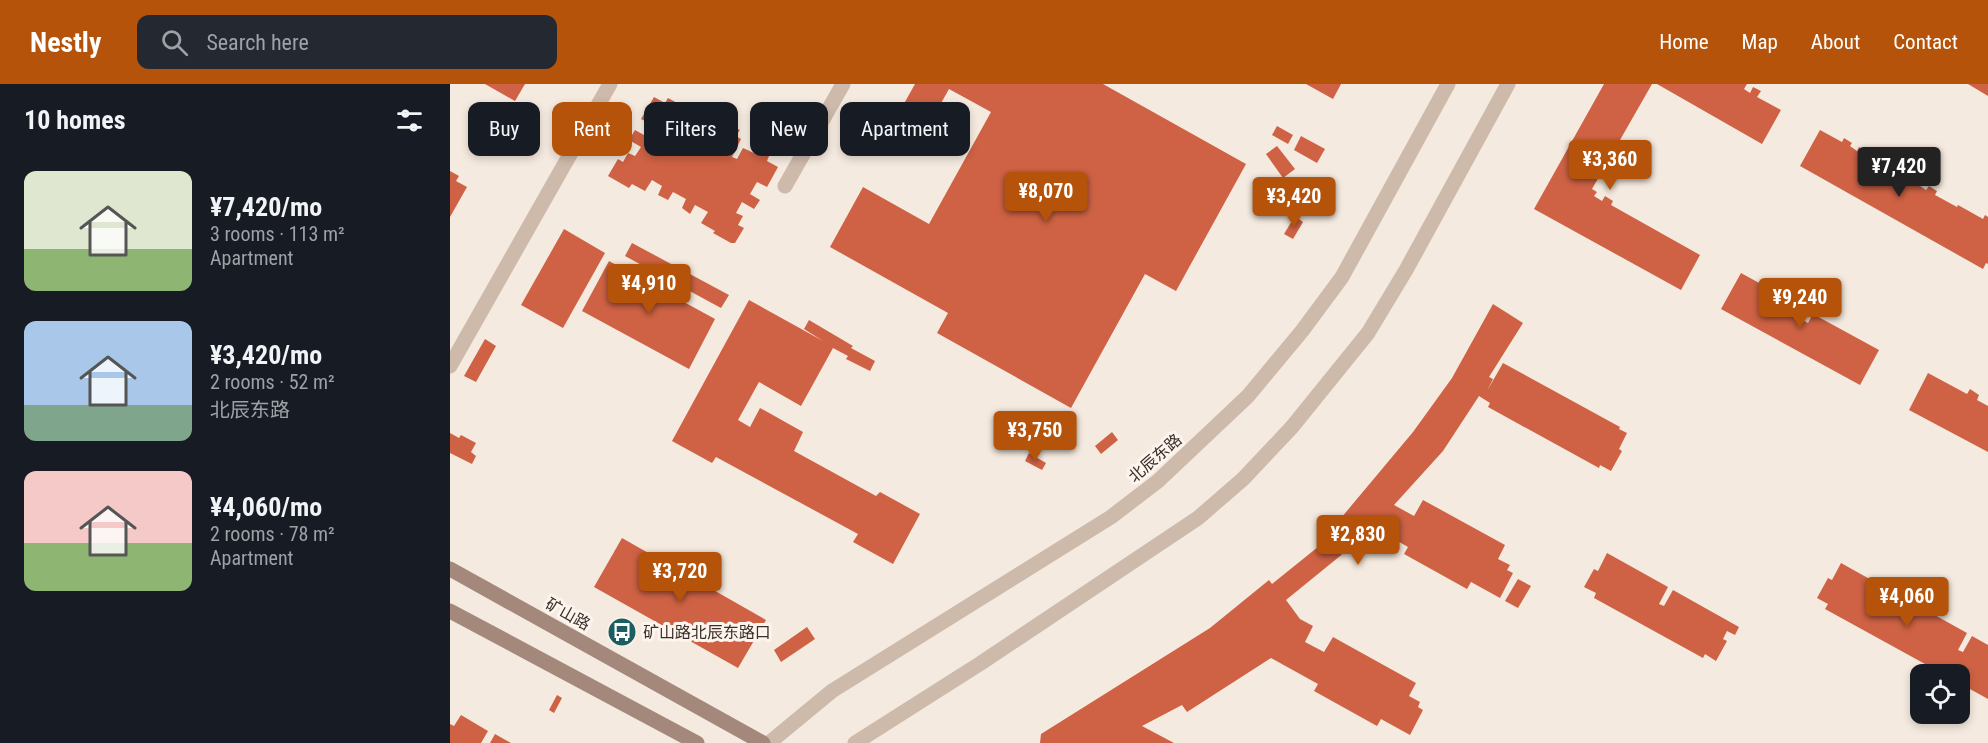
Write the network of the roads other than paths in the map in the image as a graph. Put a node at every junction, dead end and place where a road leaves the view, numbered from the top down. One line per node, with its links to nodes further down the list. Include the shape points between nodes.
1 (610, 84): 6 (street)
2 (843, 84): 5 (street)
3 (1448, 84): 11 (street, 北辰东路, via 1342,277 1240,404 1158,481 1111,517 832,691)
4 (1508, 84): 12 (street, via 1368,333 1292,427 1243,479 1198,518)
5 (785, 186)
6 (450, 366)
7 (450, 569): 10 (main road, 矿山路)
8 (450, 611): 9 (main road)
9 (697, 743)
10 (763, 743)
11 (769, 743)
12 (855, 743)

